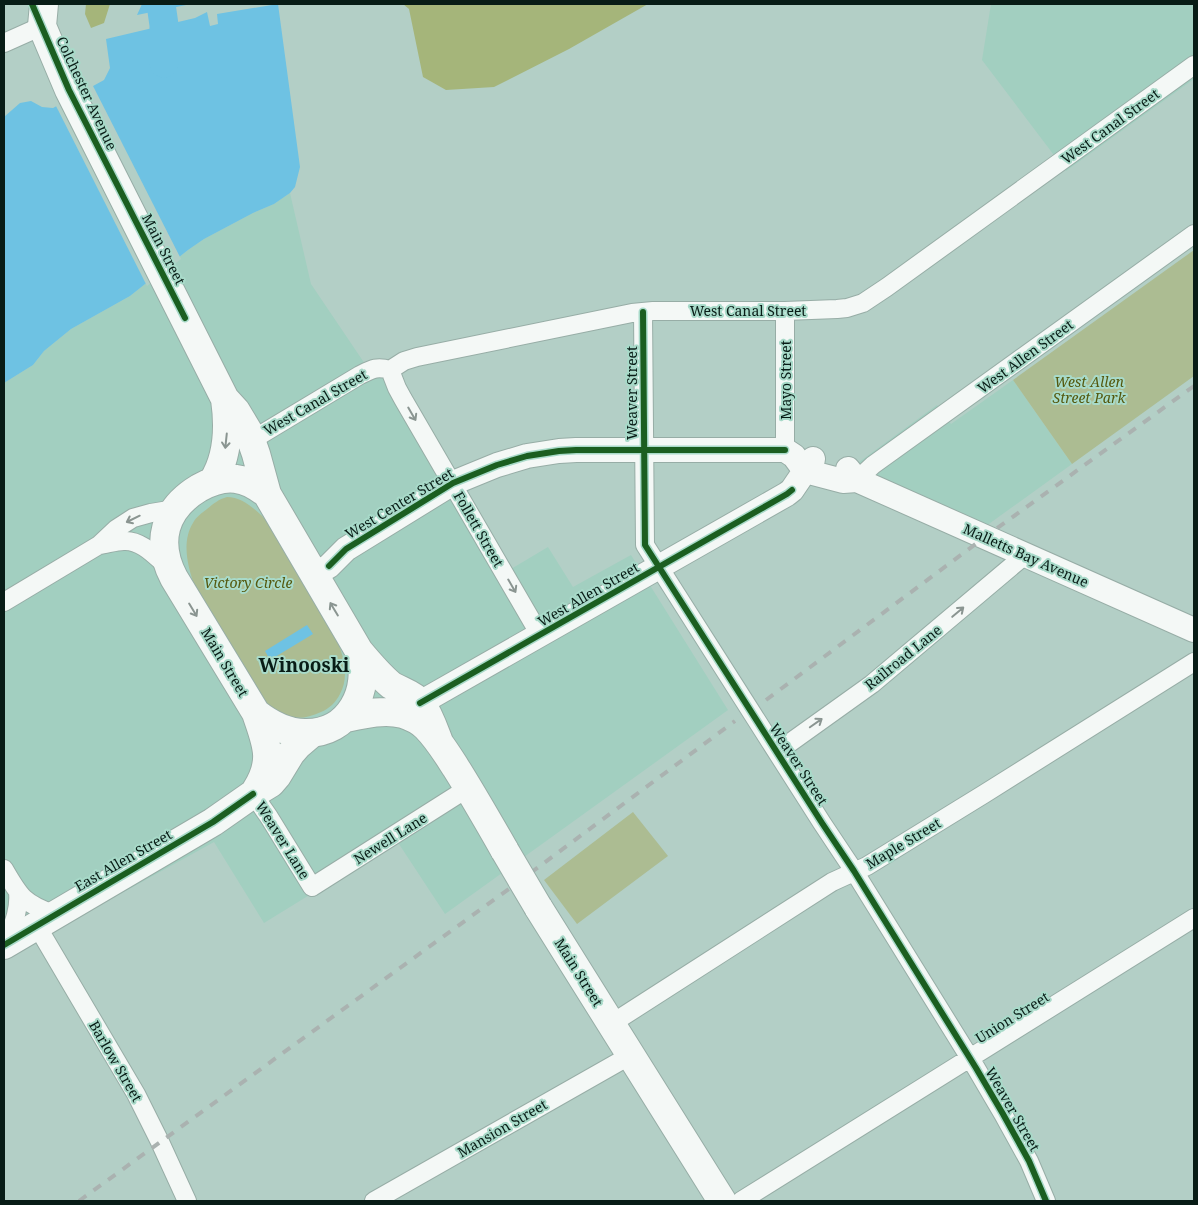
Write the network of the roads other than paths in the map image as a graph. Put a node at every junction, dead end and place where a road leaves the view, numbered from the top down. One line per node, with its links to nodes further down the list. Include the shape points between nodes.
1 (40, 11): 2 (street); 4 (main road, Colchester Avenue, via 53,54 69,90)
2 (4, 44)
3 (1194, 65): 6 (street, West Canal Street, via 868,300 837,309)
4 (121, 192): 9 (main road, Main Street)
5 (1194, 234): 13 (street, West Allen Street, via 873,465)
6 (785, 311): 7 (street, West Canal Street); 12 (street, Mayo Street)
7 (643, 312): 8 (street, West Canal Street, via 417,357); 11 (street, Weaver Street)
8 (390, 370): 10 (street, West Canal Street, via 377,368 360,375); 15 (street, Follett Street, one-way to 15)
9 (225, 399): 10 (main road, Main Street, via 244,423); 14 (main road, Main Street, one-way to 14, via 225,449)
10 (252, 440): 16 (main road, Main Street)
11 (644, 449): 12 (street, West Center Street); 15 (street, West Center Street, via 559,451 527,456); 20 (street, Weaver Street, via 645,545)
12 (799, 459): 13 (street, Malletts Bay Avenue, via 843,481); 20 (street, West Allen Street, via 792,490 787,494)
13 (857, 480): 19 (street, Malletts Bay Avenue)
14 (213, 481): 16 (main road, Main Street, via 237,479); 17 (main road, Main Street, via 191,494)
15 (453, 483): 22 (street, West Center Street, via 346,549); 25 (street, Follett Street, one-way to 25)
16 (267, 494): 22 (main road, Main Street)
17 (175, 510): 18 (street, one-way to 18, via 133,518); 21 (main road, Main Street, via 164,537)
18 (99, 545): 21 (street, via 122,540 136,543); 23 (street)
19 (1025, 555): 24 (street, Malletts Bay Avenue); 33 (street, Railroad Lane, one-way to 19, via 872,684)
20 (659, 567): 25 (street, West Allen Street); 33 (street, Weaver Street)
21 (168, 568): 29 (main road, Main Street, one-way to 29)
22 (322, 571): 26 (main road, Main Street, one-way to 22)
23 (4, 602)
24 (1194, 630)
25 (540, 635): 28 (street, West Allen Street)
26 (359, 651): 28 (main road, Main Street, via 384,678); 30 (main road, Main Street, via 362,684 358,700)
27 (1194, 662): 37 (street, Maple Street, via 975,800)
28 (420, 703): 32 (main road, Main Street)
29 (256, 713): 31 (main road, Main Street, via 283,730); 35 (main road, East Allen Street, via 268,755 261,783)
30 (346, 718): 31 (main road, Main Street, via 330,728); 32 (main road, Main Street, via 380,712 402,714 418,720)
31 (312, 733): 35 (main road, East Allen Street, via 291,753 271,784)
32 (439, 742): 34 (main road, Main Street)
33 (777, 752): 37 (street, Weaver Street)
34 (468, 788): 38 (street, Newell Lane); 43 (main road, Main Street, bridge)
35 (253, 794): 38 (street, Weaver Lane); 41 (main road, East Allen Street, via 205,827)
36 (4, 868): 39 (street)
37 (854, 871): 43 (street, Maple Street); 45 (street, Weaver Street)
38 (312, 887)
39 (18, 892): 41 (street); 42 (street, via 16,917)
40 (1194, 918): 45 (street, Union Street)
41 (46, 920): 42 (main road, East Allen Street); 46 (street, Barlow Street)
42 (4, 945)
43 (611, 1024): 44 (main road, Main Street)
44 (631, 1055): 47 (street, Mansion Street); 48 (main road, Main Street)
45 (969, 1058): 49 (street, Union Street); 50 (street, Weaver Street, via 1029,1161)
46 (187, 1201)
47 (374, 1201)
48 (722, 1201)
49 (741, 1201)
50 (1046, 1201)

